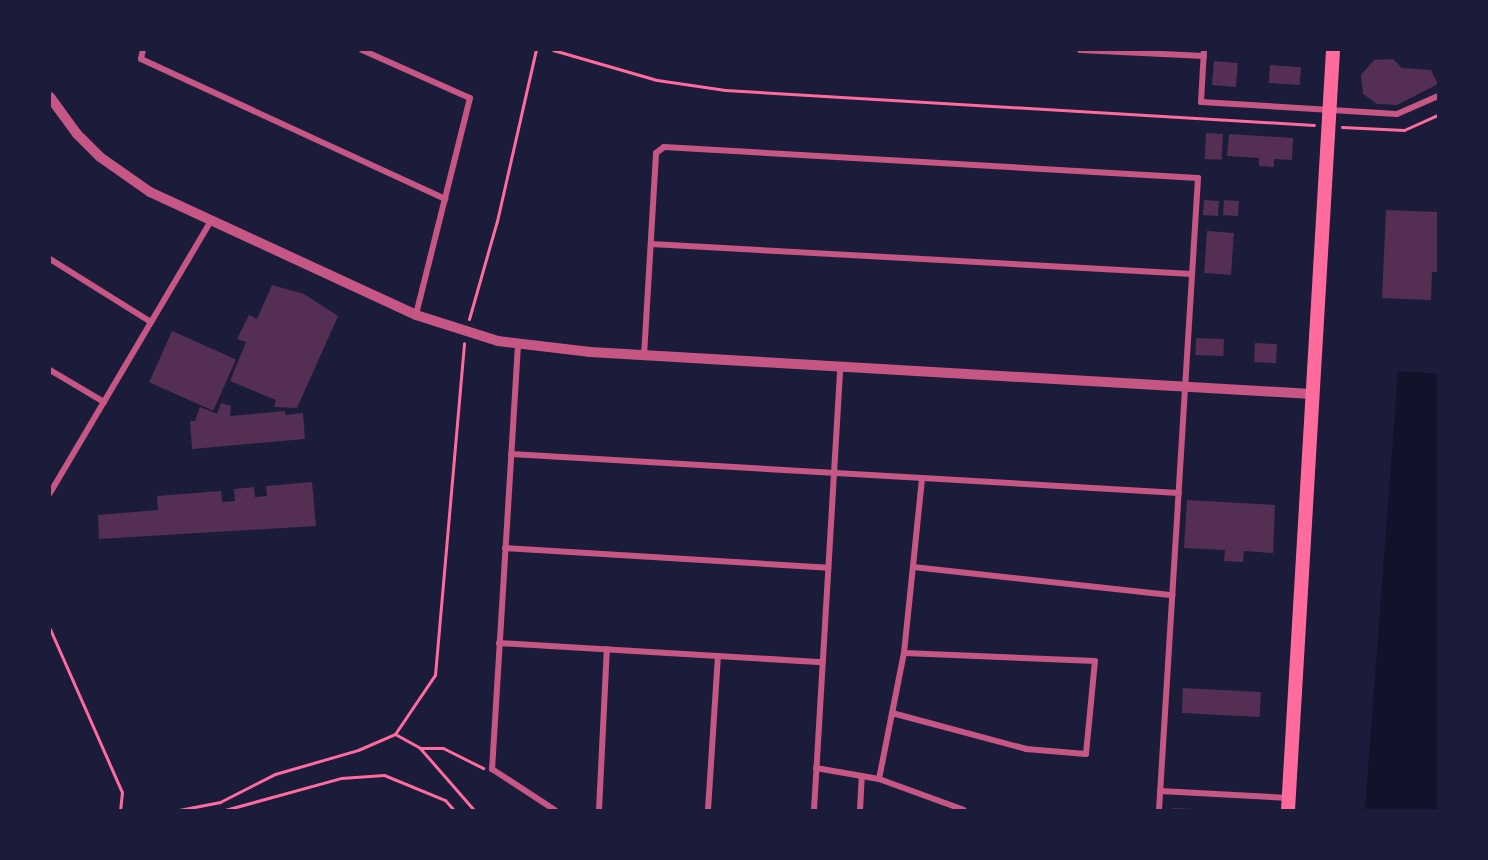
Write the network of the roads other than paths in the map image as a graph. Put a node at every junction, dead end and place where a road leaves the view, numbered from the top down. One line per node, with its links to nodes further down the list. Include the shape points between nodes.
1 (143, 50): 9 (street, via 141,59)
2 (362, 50): 9 (street, via 470,98)
3 (1080, 50): 5 (street)
4 (1333, 50): 8 (main road)
5 (1204, 53): 8 (street, via 1201,102)
6 (1438, 96): 8 (street, via 1397,114)
7 (50, 98): 10 (street, via 77,134 126,177)
8 (1329, 110): 21 (main road)
9 (445, 199): 14 (street)
10 (211, 221): 14 (street); 15 (street)
11 (651, 244): 13 (street); 13 (street, via 656,153 664,147 1198,178); 17 (street)
12 (50, 259): 15 (street)
13 (1192, 274): 20 (street)
14 (416, 315): 16 (street)
15 (151, 322): 22 (street)
16 (518, 345): 17 (street); 23 (street)
17 (644, 356): 18 (street)
18 (840, 368): 20 (street); 24 (street)
19 (50, 370): 22 (street)
20 (1185, 388): 21 (street); 27 (street)
21 (1312, 394): 42 (main road)
22 (104, 402): 26 (street)
23 (511, 454): 24 (street); 28 (street)
24 (834, 473): 25 (street); 30 (street)
25 (922, 478): 27 (street); 29 (street)
26 (50, 493)
27 (1179, 493): 31 (street)
28 (505, 548): 30 (street); 32 (street)
29 (913, 567): 31 (street); 34 (street)
30 (828, 568): 36 (street)
31 (1172, 595): 41 (street)
32 (499, 643): 33 (street); 43 (street, via 492,769)
33 (607, 649): 35 (street); 44 (street)
34 (904, 653): 37 (street); 37 (street, via 1095,661 1086,754 1026,749)
35 (718, 656): 36 (street); 45 (street)
36 (822, 662): 38 (street)
37 (892, 713): 40 (street)
38 (816, 768): 39 (street); 46 (street)
39 (862, 776): 40 (street); 47 (street)
40 (879, 779): 48 (street)
41 (1160, 792): 42 (street); 49 (street)
42 (1288, 804)
43 (555, 810)
44 (599, 810)
45 (708, 810)
46 (814, 810)
47 (860, 810)
48 (964, 810)
49 (1159, 810)

